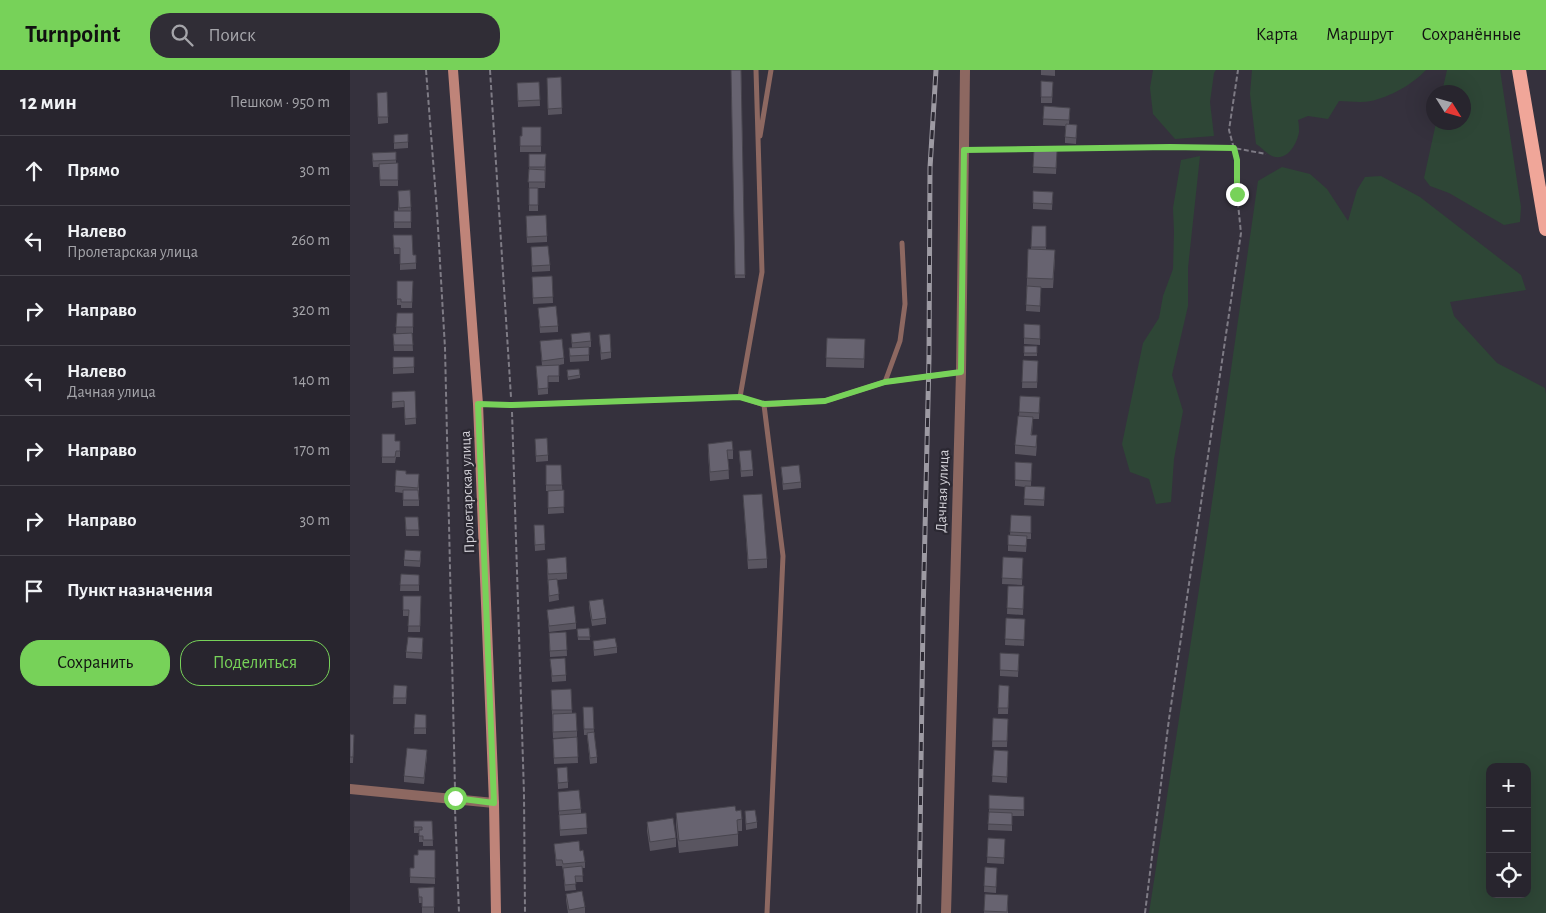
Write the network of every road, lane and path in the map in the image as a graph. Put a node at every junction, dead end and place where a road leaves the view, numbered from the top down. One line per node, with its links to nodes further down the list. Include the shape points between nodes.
1 (426, 70): 22 (path, via 445,348)
2 (453, 70): 18 (main road, Пролетарская улица)
3 (490, 70): 20 (path)
4 (756, 70): 10 (lane)
5 (771, 70): 10 (lane)
6 (965, 70): 11 (street, Дачная улица)
7 (1238, 70): 9 (path, via 1229,130)
8 (1520, 70): 13 (highway)
9 (1234, 148): 11 (path); 12 (path); 29 (path, via 1241,233 1169,719)
10 (758, 149): 17 (lane, via 762,272)
11 (964, 150): 15 (street, Дачная улица)
12 (1266, 154)
13 (1546, 229)
14 (902, 243): 16 (lane, via 905,304 900,341)
15 (961, 372): 16 (lane); 28 (street, Дачная улица)
16 (885, 382): 19 (lane, via 825,401)
17 (740, 397): 19 (lane); 20 (lane)
18 (478, 404): 20 (lane); 23 (main road, Пролетарская улица)
19 (764, 404): 27 (lane, via 783,556)
20 (512, 405): 26 (path)
21 (350, 789): 22 (street)
22 (455, 798): 23 (street); 24 (path)
23 (494, 803): 25 (main road, Пролетарская улица)
24 (459, 913)
25 (496, 913)
26 (525, 913)
27 (767, 913)
28 (946, 913)
29 (1145, 913)

